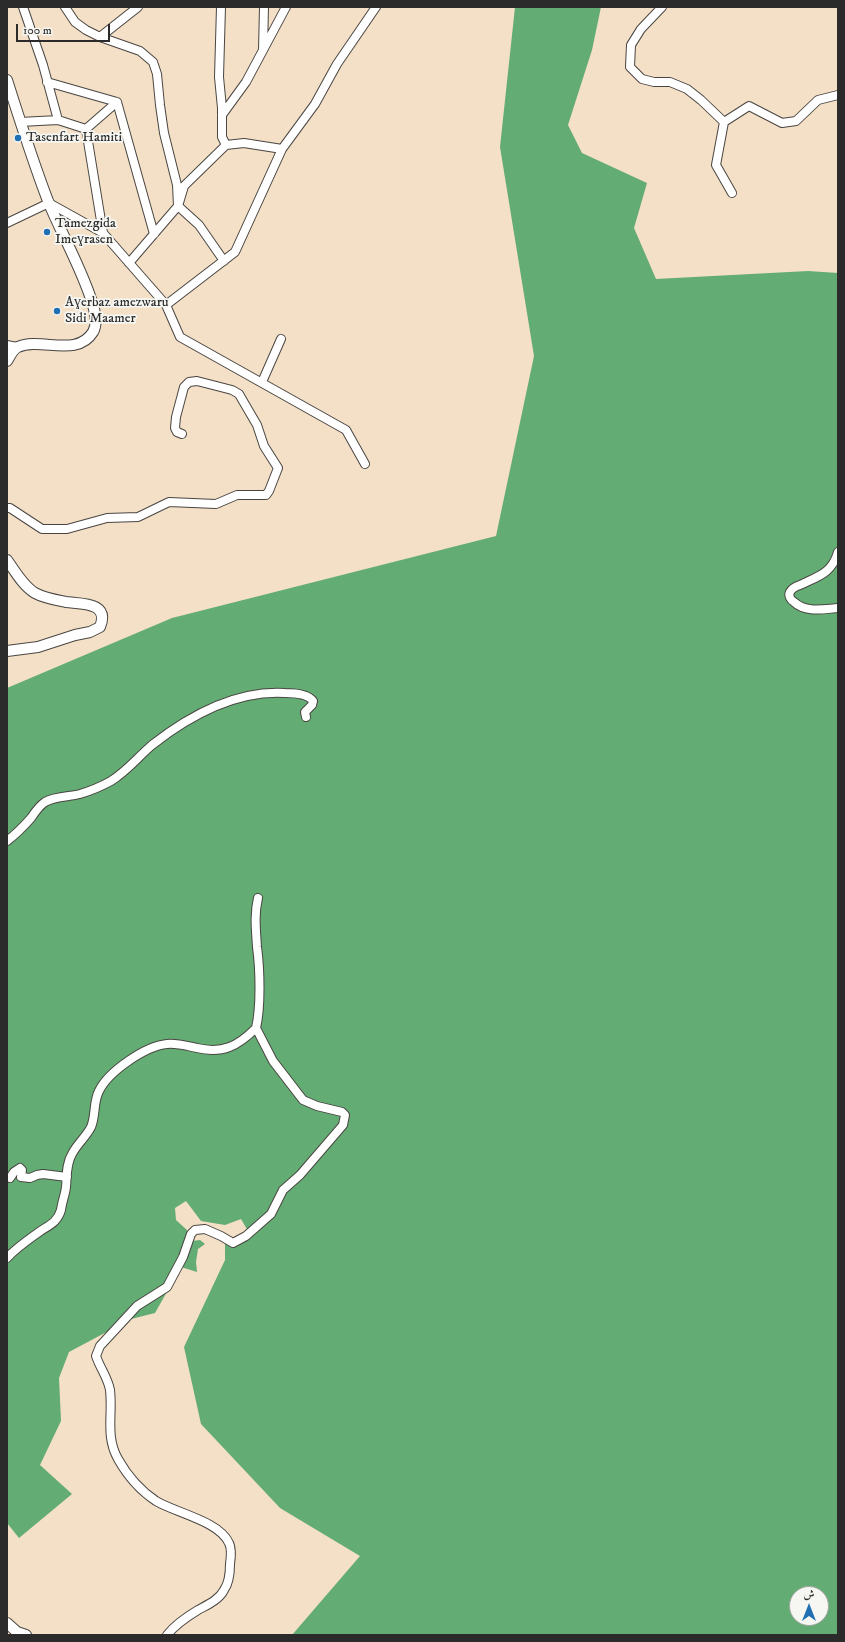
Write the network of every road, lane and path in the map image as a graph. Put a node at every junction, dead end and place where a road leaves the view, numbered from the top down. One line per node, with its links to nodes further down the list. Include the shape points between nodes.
1 (23, 7): 12 (street)
2 (65, 7): 9 (street, via 75,22)
3 (138, 7): 9 (street)
4 (221, 7): 16 (street)
5 (264, 7): 10 (street)
6 (286, 7): 10 (street)
7 (376, 7): 22 (street, via 337,64 315,104)
8 (662, 7): 19 (street, via 641,29 631,45 630,67 642,79 670,82 687,89)
9 (100, 37): 25 (street, via 140,51 155,66 164,134 177,185)
10 (263, 53): 16 (street, via 246,82)
11 (7, 80): 14 (main road)
12 (47, 82): 15 (street); 17 (street)
13 (838, 95): 19 (street, via 818,100 796,121 782,123 748,106)
14 (10, 99): 18 (main road)
15 (117, 102): 20 (street); 28 (street)
16 (221, 115): 21 (street, via 222,137)
17 (58, 120): 18 (street); 20 (street)
18 (20, 122): 24 (main road)
19 (724, 122): 23 (street, via 716,165)
20 (86, 129): 27 (street)
21 (226, 145): 22 (street, via 244,143); 25 (street, via 184,186)
22 (282, 150): 29 (street, via 235,252)
23 (732, 193)
24 (49, 203): 26 (street); 27 (street); 34 (main road, via 92,302 95,315 94,331 87,339 78,343)
25 (178, 206): 28 (street); 29 (street, via 198,225)
26 (7, 223)
27 (102, 233): 30 (street)
28 (154, 234): 30 (street)
29 (224, 261): 31 (street)
30 (130, 263): 31 (street)
31 (166, 305): 36 (street, via 180,337)
32 (281, 339): 36 (street)
33 (7, 345): 34 (street)
34 (17, 347): 35 (main road)
35 (7, 361)
36 (262, 382): 38 (street, via 346,430)
37 (182, 434): 39 (street, via 175,428 176,417 184,387 189,382 197,381 239,394 264,446 278,468 269,492 266,495 237,495 216,504 169,502 138,517 107,518 67,529 42,529)
38 (365, 464)
39 (7, 508)
40 (838, 552): 42 (street, via 829,570 790,591 791,600 804,609)
41 (7, 560): 43 (main road, via 35,593 65,602 88,604 99,610 102,615 100,627 90,632 38,647)
42 (838, 608)
43 (7, 652)
44 (306, 717): 45 (street, via 305,712 313,701 300,694 268,693 222,704 164,736 111,780 81,794 55,798 43,803)
45 (7, 841)
46 (258, 898): 47 (street, via 255,917 259,1006)
47 (256, 1028): 48 (street, via 238,1044 229,1048 211,1050 166,1044 136,1055 106,1081 98,1092 93,1122 70,1156); 53 (street, via 273,1061 299,1095 312,1105 343,1113 343,1125 300,1175 283,1190 271,1214 246,1236 233,1243 204,1229 195,1230 167,1287 137,1306 100,1346 96,1356 110,1391 110,1439 118,1459 143,1492 218,1529 229,1543 230,1565 224,1592)
48 (67, 1177): 49 (street, via 43,1174 26,1178 22,1177 20,1168); 50 (street, via 58,1219)
49 (10, 1178)
50 (7, 1258)
51 (7, 1623): 52 (main road)
52 (21, 1634)
53 (167, 1635)

